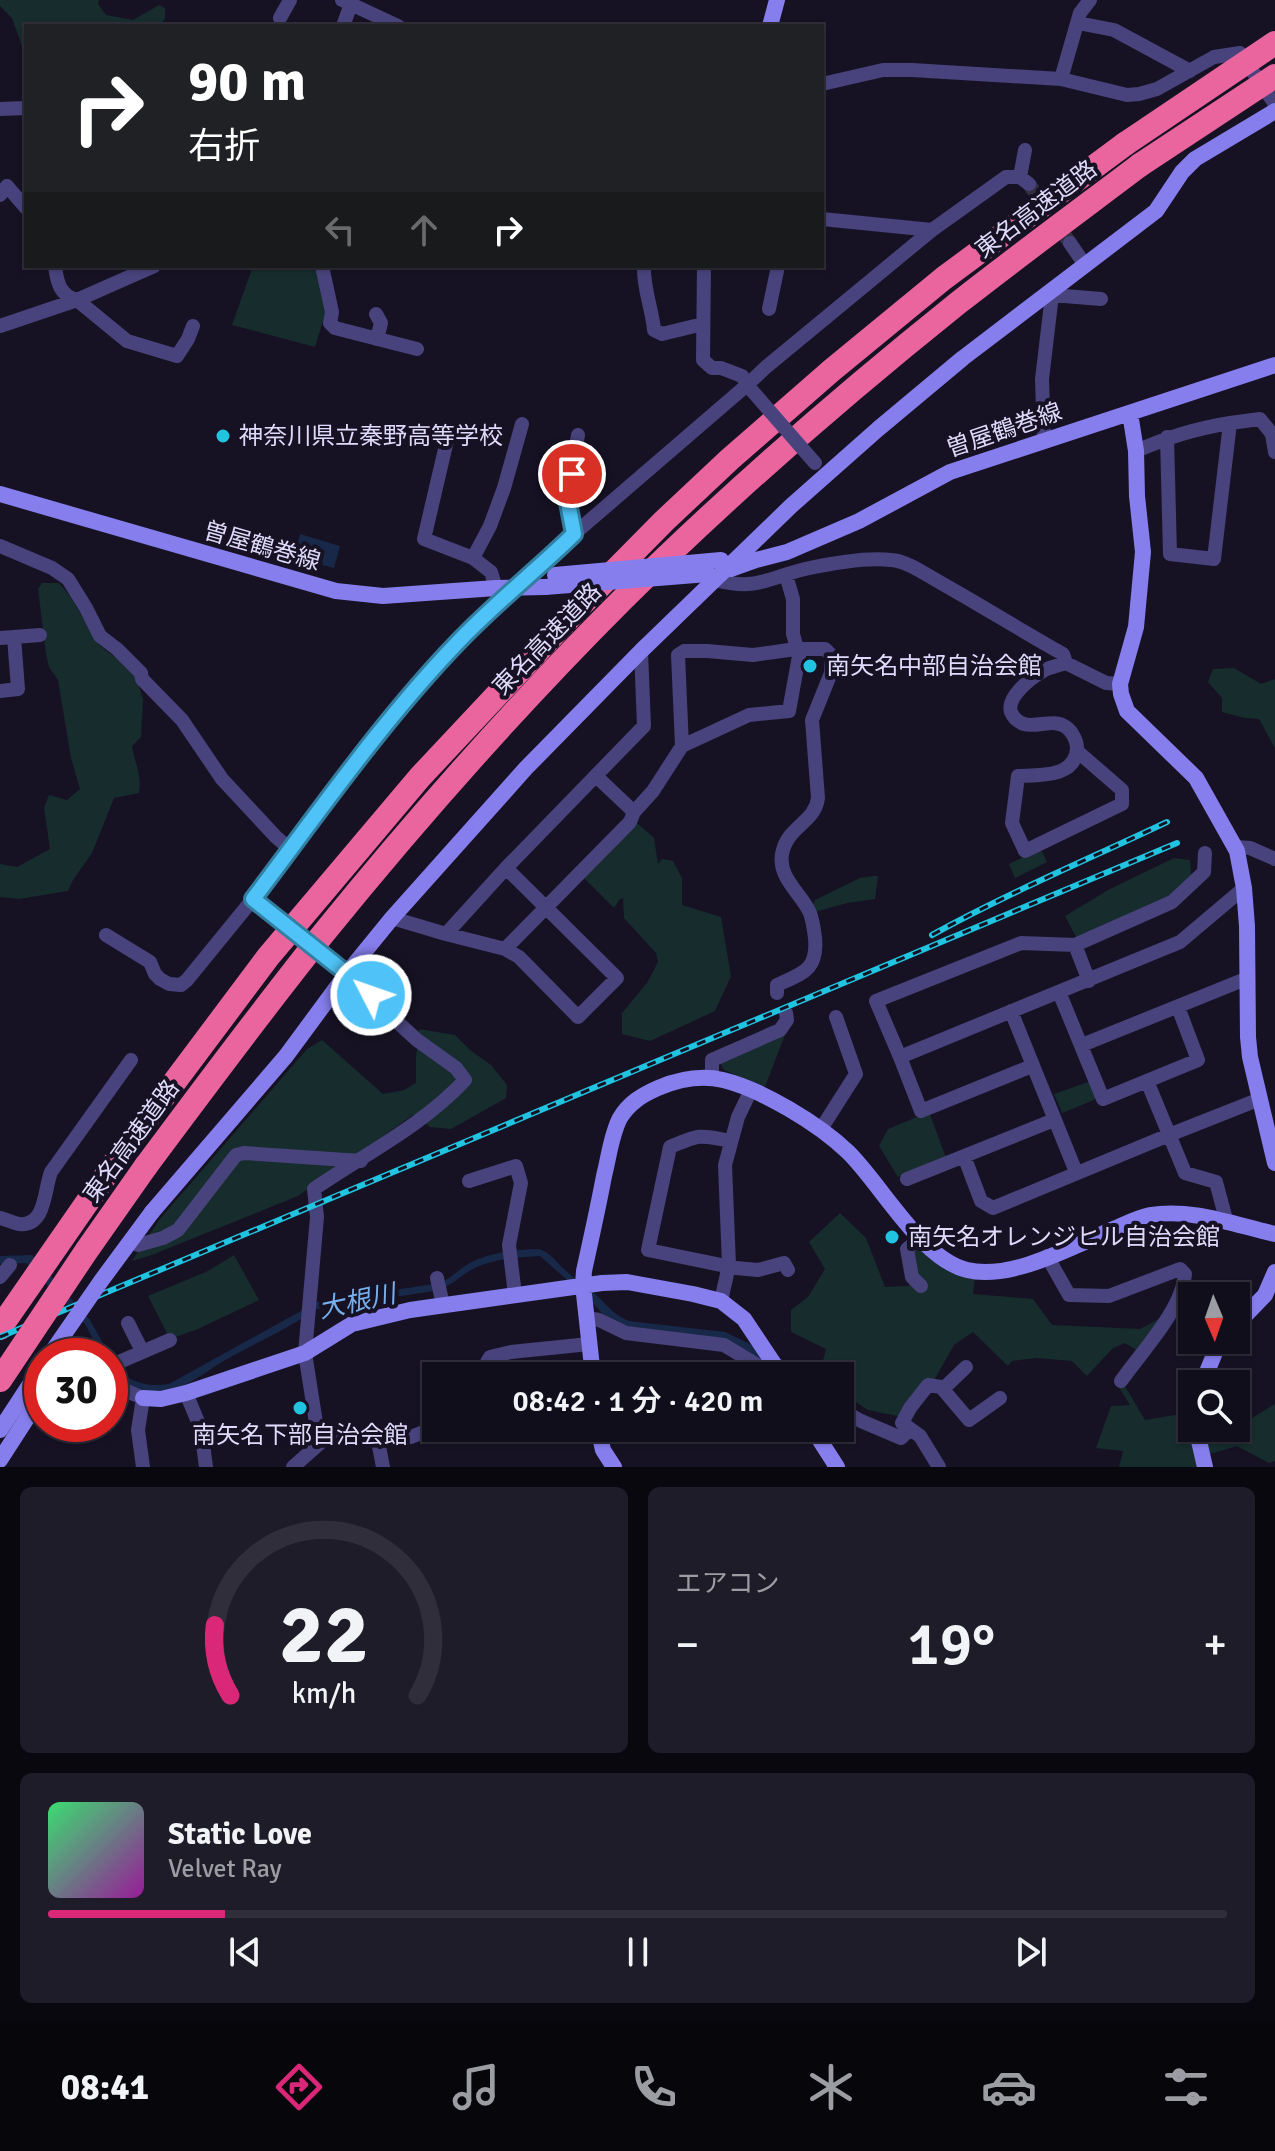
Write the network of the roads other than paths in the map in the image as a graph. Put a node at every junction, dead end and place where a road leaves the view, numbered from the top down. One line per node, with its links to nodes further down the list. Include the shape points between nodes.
1 (290, 0): 5 (street)
2 (777, 0): 9 (street)
3 (1090, 0): 6 (street)
4 (347, 2): 7 (street); 8 (street)
5 (280, 18)
6 (1078, 23): 11 (street, via 1114,30); 13 (street)
7 (343, 24)
8 (394, 24)
9 (771, 24)
10 (1275, 43): 129 (highway, 東名高速道路, bridge, via 1125,144 944,278 832,370 654,531 490,701 341,868 122,1152)
11 (1190, 71): 13 (street, via 1157,89 1127,95); 15 (street, via 1214,57 1240,53)
12 (1275, 76): 143 (highway, 東名高速道路, bridge, via 1140,165 961,301 878,368 622,601 474,757 313,947 146,1166)
13 (1061, 79): 14 (street, via 883,70)
14 (824, 84)
15 (1275, 104)
16 (24, 108): 17 (street)
17 (0, 109)
18 (1275, 111): 25 (street, via 1195,159 1156,211)
19 (1025, 150): 23 (street, via 1024,181 1006,177)
20 (0, 195): 21 (street, via 7,186)
21 (24, 202)
22 (824, 219): 23 (street)
23 (932, 230): 43 (street)
24 (1070, 243): 25 (street)
25 (1085, 265): 32 (street)
26 (55, 268): 34 (street, via 58,284 68,298)
27 (149, 268): 34 (street)
28 (322, 268): 40 (street, via 330,323)
29 (644, 268): 37 (street, via 654,330 662,334)
30 (704, 268): 37 (street)
31 (778, 268): 35 (street)
32 (1053, 292): 33 (street); 50 (street, via 1042,379); 53 (street)
33 (1101, 299)
34 (77, 300): 38 (street); 39 (street, via 127,341 177,356)
35 (769, 309)
36 (376, 314): 40 (street, via 381,323)
37 (703, 324): 43 (street, via 703,360 742,376)
38 (0, 326)
39 (193, 326)
40 (377, 339): 41 (street)
41 (417, 349)
42 (1275, 365): 44 (street, 曽屋鶴巻線)
43 (747, 385): 53 (street, bridge); 55 (street)
44 (1130, 413): 50 (street, 曽屋鶴巻線); 51 (street)
45 (1230, 423): 49 (street); 49 (street, via 1214,559 1170,554); 52 (street, via 1260,419 1272,434)
46 (522, 424): 57 (street, via 504,488)
47 (449, 432): 57 (street, via 424,539)
48 (578, 435): 55 (street, via 567,497)
49 (1167, 437): 51 (street)
50 (1044, 441): 58 (street, 曽屋鶴巻線, via 950,472 787,552)
51 (1136, 451): 67 (street, via 1142,568 1136,627)
52 (1275, 452)
53 (820, 469): 58 (street)
54 (0, 494): 61 (street, 曽屋鶴巻線, via 336,591 383,596)
55 (574, 534): 60 (street)
56 (0, 546): 74 (street, via 68,579 100,636 141,673 182,720 222,779)
57 (473, 558): 61 (street, via 491,572)
58 (721, 569): 59 (street, via 737,586); 60 (street, 曽屋鶴巻線, bridge, via 550,581 539,577); 65 (street)
59 (786, 575): 64 (street); 66 (street, via 848,562 898,561 1063,654)
60 (518, 587): 61 (street, 曽屋鶴巻線); 74 (street, via 458,642 392,717)
61 (496, 588)
62 (40, 635): 63 (street)
63 (7, 638): 68 (street, via 18,689)
64 (796, 649): 69 (street, via 789,711 749,715); 69 (street, via 678,655); 90 (street, via 825,649 833,668 812,720 817,807 793,831 782,852 783,874 812,918 815,958 803,973 777,985)
65 (641, 651): 71 (street, via 644,726); 81 (street, via 526,768)
66 (1066, 663): 67 (street, via 1106,683); 70 (street, via 1043,670 1015,694 1010,710 1023,724 1067,727)
67 (1120, 684): 73 (street, via 1127,711 1196,778)
68 (0, 691)
69 (682, 746): 72 (street)
70 (1077, 751): 70 (street, via 1067,769 1058,773 1018,776 1012,823 1025,851 1122,804 1122,790)
71 (596, 776): 72 (street); 77 (street)
72 (634, 812): 80 (street)
73 (1236, 847): 76 (street); 78 (street)
74 (291, 850): 79 (street)
75 (1205, 853): 84 (street, via 1204,872 1172,902)
76 (1275, 859)
77 (506, 868): 80 (street); 82 (street)
78 (1244, 888): 87 (street); 88 (street, via 1180,942)
79 (258, 902): 83 (street, via 181,985 160,979 150,962); 86 (street, bridge)
80 (545, 907): 85 (street); 85 (street, via 617,978 578,1017)
81 (392, 918): 82 (street); 86 (street)
82 (446, 934): 85 (street)
83 (106, 935)
84 (1075, 945): 88 (street); 96 (street, via 1021,943 876,1001)
85 (505, 949)
86 (345, 970): 108 (street, via 465,1080); 130 (street, bridge, via 286,1056 152,1212)
87 (1248, 978): 91 (street); 102 (street, via 1248,1037)
88 (1089, 981): 89 (street)
89 (1059, 992): 92 (street); 95 (street)
90 (777, 993)
91 (1178, 1007): 95 (street); 100 (street, via 1198,1060)
92 (1011, 1011): 96 (street); 98 (street)
93 (786, 1013): 99 (street, via 780,1030 712,1060)
94 (836, 1017): 104 (street, via 856,1074)
95 (1082, 1045): 100 (street, via 1103,1099)
96 (900, 1057): 98 (street, via 921,1111)
97 (131, 1060): 113 (street, via 51,1172 42,1213 22,1225)
98 (1032, 1066): 103 (street)
99 (712, 1078): 101 (street); 122 (street, via 669,1083 626,1109 614,1134)
100 (1147, 1081): 105 (street)
101 (751, 1090): 104 (street); 106 (street)
102 (1260, 1099): 105 (street); 109 (street)
103 (1054, 1120): 107 (street); 110 (street)
104 (821, 1129): 116 (street, via 849,1153)
105 (1169, 1135): 110 (street); 114 (street, via 1185,1173 1216,1182)
106 (730, 1141): 120 (street, via 725,1165); 120 (street, via 695,1136 670,1147 648,1250)
107 (964, 1156): 110 (street, via 981,1201 993,1208); 111 (street)
108 (361, 1161): 117 (street, via 236,1155 178,1230); 134 (street, via 314,1189 317,1217)
109 (1275, 1163)
110 (1076, 1172)
111 (907, 1179)
112 (469, 1181): 124 (street, via 516,1166 521,1183 510,1254)
113 (0, 1218)
114 (1227, 1223): 115 (street); 118 (street, via 1183,1212 1148,1215)
115 (1275, 1234)
116 (920, 1238): 118 (street, via 937,1255 966,1270 1014,1269); 123 (street, via 907,1249 912,1277)
117 (138, 1245)
118 (1047, 1256): 144 (street, via 1069,1295 1109,1296 1180,1269 1185,1274 1172,1312)
119 (785, 1263): 120 (street, via 758,1270)
120 (729, 1265): 125 (street)
121 (1275, 1272): 126 (street, via 1265,1295)
122 (583, 1285): 124 (street); 125 (street, via 627,1282); 127 (street)
123 (921, 1286)
124 (515, 1295): 134 (street, via 440,1292 410,1310 352,1324)
125 (721, 1301): 139 (street, via 744,1319)
126 (1250, 1311)
127 (588, 1318): 132 (street); 138 (street, via 626,1333 724,1345)
128 (128, 1323): 133 (street)
129 (0, 1328)
130 (61, 1338)
131 (170, 1340): 133 (street)
132 (589, 1344): 136 (street, via 511,1352); 137 (street)
133 (142, 1351): 135 (street)
134 (305, 1353): 148 (street); 156 (street)
135 (128, 1358)
136 (487, 1362)
137 (591, 1362)
138 (752, 1362)
139 (773, 1362)
140 (24, 1366): 142 (street)
141 (966, 1367): 145 (street)
142 (0, 1369)
143 (0, 1380)
144 (1121, 1381)
145 (943, 1389): 150 (street, via 969,1420 983,1416); 155 (street, via 928,1385 902,1423)
146 (24, 1392): 153 (street)
147 (128, 1392): 149 (street)
148 (186, 1393): 149 (street); 163 (street, via 201,1429)
149 (143, 1398): 162 (street, via 138,1430)
150 (1000, 1398)
151 (854, 1417): 155 (street, via 901,1438)
152 (24, 1423): 161 (street)
153 (0, 1430)
154 (422, 1433): 157 (street)
155 (906, 1433): 168 (street, via 920,1436)
156 (322, 1437): 157 (street); 164 (street)
157 (378, 1441): 165 (street)
158 (601, 1442): 166 (street)
159 (821, 1442): 167 (street)
160 (1199, 1442): 169 (street)
161 (0, 1460)
162 (143, 1467)
163 (206, 1467)
164 (293, 1467)
165 (383, 1467)
166 (614, 1467)
167 (837, 1467)
168 (939, 1467)
169 (1205, 1467)

